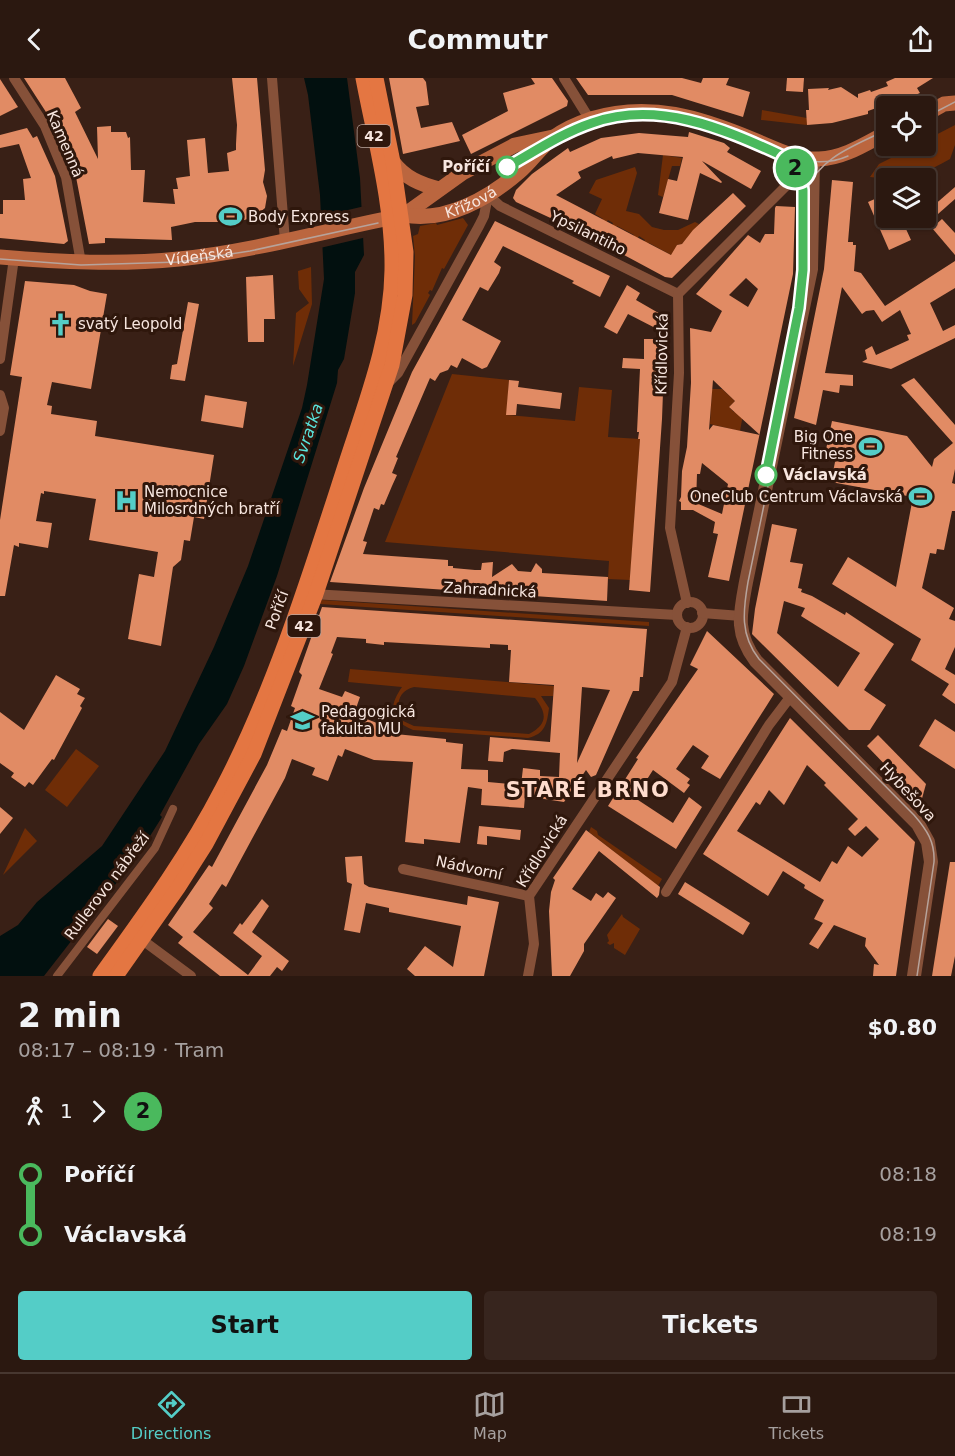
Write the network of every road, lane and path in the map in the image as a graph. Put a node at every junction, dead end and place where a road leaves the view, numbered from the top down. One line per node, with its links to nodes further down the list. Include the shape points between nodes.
1 (14, 78): 18 (street, Kamenná, via 45,126 66,177)
2 (272, 78): 16 (street)
3 (363, 78): 15 (main road, Poříčí / 42)
4 (376, 78): 12 (main road, Poříčí / 42)
5 (564, 78): 8 (street)
6 (955, 103): 7 (main road)
7 (936, 108)
8 (590, 120): 9 (main road, Křížová); 11 (main road, Křížová, via 610,115 671,113 733,131 793,156)
9 (554, 137): 13 (main road, Křížová, via 515,145); 14 (main road, Křížová, via 519,172)
10 (876, 138): 11 (main road, Křížová, via 837,156)
11 (813, 159): 19 (street, Křídlovická); 28 (street, via 811,269)
12 (393, 162): 13 (main road, via 415,182); 15 (main road, Poříčí / 42)
13 (439, 189): 15 (main road, Křížová)
14 (488, 195): 15 (main road, Křížová, via 447,212); 19 (street, Ypsilantiho, via 500,206); 21 (street, Poříčí, via 479,226 398,374)
15 (397, 216): 16 (main road, Vídeňská); 21 (main road, Poříčí / 42, via 406,261 405,295); 24 (main road, Poříčí / 42, via 383,339)
16 (285, 241): 18 (main road, Vídeňská, via 179,259)
17 (7, 257): 18 (main road, Vídeňská); 20 (street)
18 (81, 263)
19 (678, 294): 25 (street, Křídlovická, via 670,528)
20 (0, 359)
21 (386, 385): 24 (main road, Poříčí / 42)
22 (0, 395): 23 (street, via 4,408)
23 (0, 431)
24 (309, 593): 27 (street, Zahradnická); 35 (main road, Poříčí / 42, via 274,704 245,771 206,844)
25 (687, 603): 26 (street, via 698,606); 27 (street)
26 (702, 613): 28 (street); 29 (street, via 698,624)
27 (677, 615): 29 (street)
28 (741, 616): 30 (street, Hybešova, via 748,650)
29 (687, 627): 34 (street, Křídlovická, via 672,682)
30 (791, 696): 33 (street); 41 (street, Hybešova, via 926,836 930,874)
31 (173, 810): 36 (street, Rullerovo nábřeží, via 155,848)
32 (403, 868): 34 (street, Nádvorní)
33 (666, 892)
34 (529, 896): 40 (street, Křídlovická, via 534,944)
35 (137, 936): 37 (main road, Poříčí / 42); 38 (main road, Poříčí / 42); 39 (street)
36 (57, 976)
37 (100, 976)
38 (116, 976)
39 (191, 976)
40 (528, 976)
41 (914, 976)

